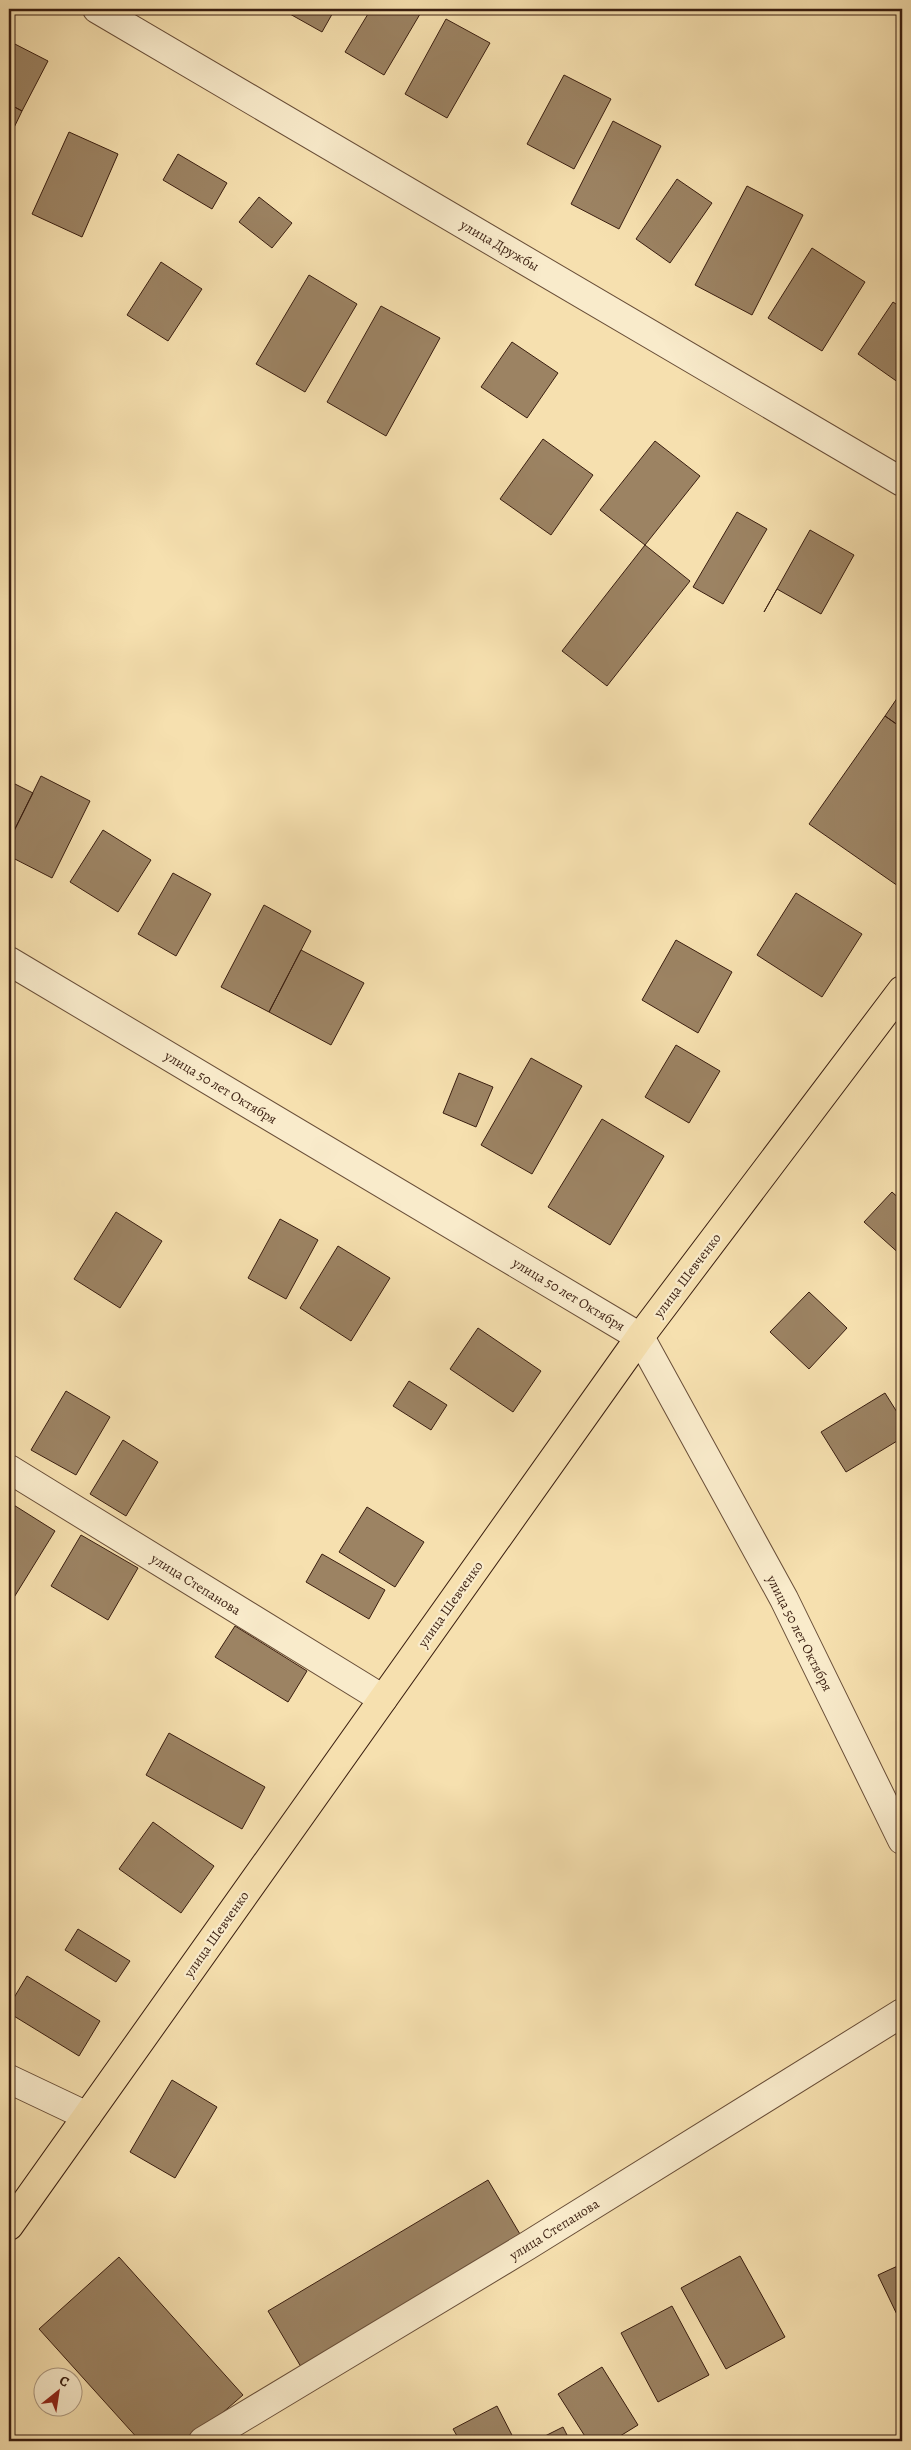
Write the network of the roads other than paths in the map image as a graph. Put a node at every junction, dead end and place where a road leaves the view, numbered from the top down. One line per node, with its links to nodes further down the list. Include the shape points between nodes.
1 (97, 9): 2 (street, улица Дружбы)
2 (902, 482)
3 (9, 962): 5 (street, улица 50 лет Октября)
4 (902, 990): 5 (main road, улица Шевченко)
5 (640, 1337): 7 (main road, улица Шевченко); 8 (street, улица 50 лет Октября, via 784,1599)
6 (9, 1469): 7 (street, улица Степанова)
7 (383, 1700): 11 (main road, улица Шевченко)
8 (902, 1840)
9 (902, 2013): 13 (street, улица Степанова, via 536,2241)
10 (9, 2079): 11 (street)
11 (87, 2116): 12 (main road, улица Шевченко)
12 (9, 2226)
13 (203, 2441)

